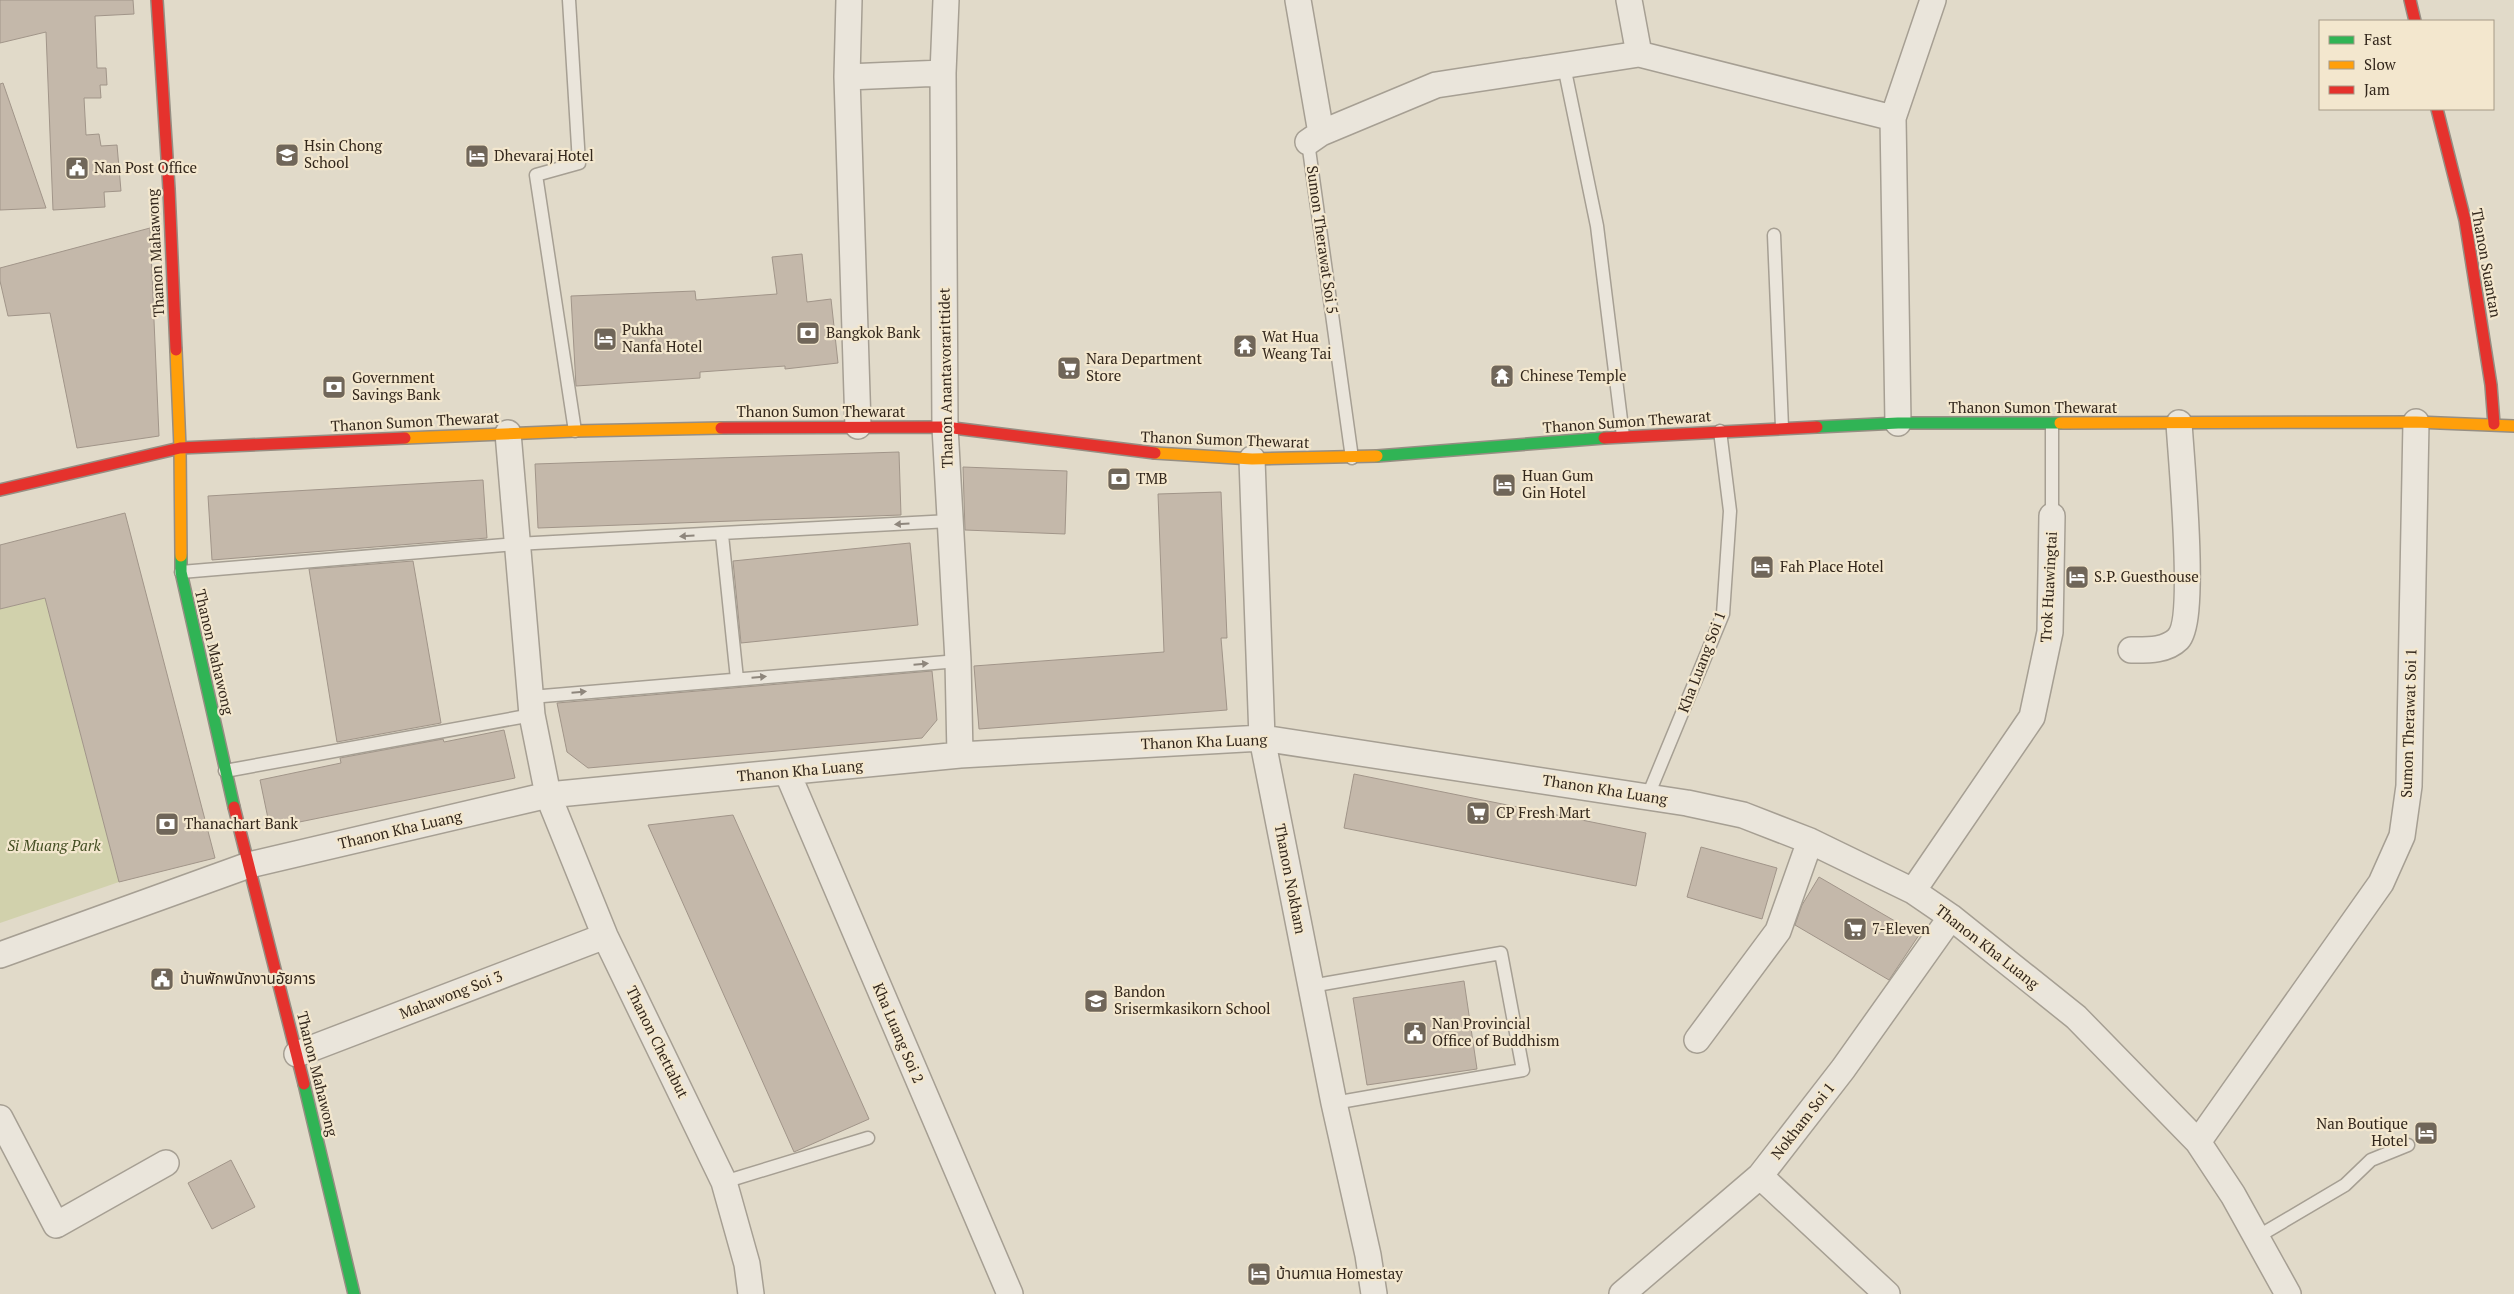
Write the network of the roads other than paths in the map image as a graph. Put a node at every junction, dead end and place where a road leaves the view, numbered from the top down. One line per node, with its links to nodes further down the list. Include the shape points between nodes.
1 (157, 0): 31 (street, Thanon Mahawong)
2 (569, 0): 27 (lane, via 579,163 536,175)
3 (849, 0): 13 (street)
4 (946, 0): 12 (street, Thanon Anantavorarittidet)
5 (1298, 0): 16 (street)
6 (1629, 0): 10 (street)
7 (1933, 0): 15 (street)
8 (2410, 0): 9 (street)
9 (2415, 20)
10 (1639, 54): 11 (street); 15 (street)
11 (1564, 66): 16 (street, via 1436,85); 30 (lane, via 1597,226)
12 (943, 73): 13 (street); 25 (street, Thanon Anantavorarittidet)
13 (847, 77): 23 (street)
14 (2437, 110): 22 (street, Thanon Suantan, via 2465,220 2491,385)
15 (1893, 118): 19 (street)
16 (1314, 137): 32 (lane, Sumon Therawat Soi 5)
17 (1774, 235): 26 (lane)
18 (2416, 422): 20 (street, Thanon Sumon Thewarat); 22 (street, Thanon Sumon Thewarat); 62 (street, Sumon Therawat Soi 1, via 2409,786 2402,836 2381,883)
19 (1898, 423): 21 (street, Thanon Sumon Thewarat); 26 (street, Thanon Sumon Thewarat)
20 (2179, 423): 21 (street, Thanon Sumon Thewarat); 40 (street, via 2188,590 2185,623 2180,638 2171,644 2155,649)
21 (2052, 424): 35 (lane, Trok Huawingtai)
22 (2494, 424): 24 (street, Thanon Sumon Thewarat)
23 (858, 426): 25 (street, Thanon Sumon Thewarat); 27 (street, Thanon Sumon Thewarat)
24 (2514, 426)
25 (944, 427): 33 (street, Thanon Sumon Thewarat, via 1138,452); 36 (street, Thanon Anantavorarittidet)
26 (1782, 428): 28 (street, Thanon Sumon Thewarat)
27 (575, 431): 29 (street, Thanon Sumon Thewarat)
28 (1720, 431): 30 (street, Thanon Sumon Thewarat); 49 (lane, Kha Luang Soi 1, via 1730,511 1724,614)
29 (508, 433): 31 (street, Thanon Sumon Thewarat); 38 (street, Thanon Chettabut)
30 (1623, 436): 32 (street, Thanon Sumon Thewarat)
31 (180, 448): 34 (street, Thanon Sumon Thewarat); 39 (street, Thanon Mahawong)
32 (1352, 458): 33 (street, Thanon Sumon Thewarat)
33 (1252, 459): 44 (street, Thanon Nokham)
34 (0, 490)
35 (2052, 516): 52 (street, Trok Huawingtai, via 2050,632 2032,717)
36 (950, 521): 37 (lane, one-way to 37); 41 (street, Thanon Anantavorarittidet)
37 (722, 535): 38 (lane, one-way to 38); 42 (lane)
38 (516, 544): 39 (lane); 43 (street, Thanon Chettabut)
39 (181, 572): 46 (street, Thanon Mahawong)
40 (2131, 650)
41 (958, 662): 42 (lane, one-way to 41); 45 (street, Thanon Anantavorarittidet)
42 (738, 679): 43 (lane, one-way to 42)
43 (531, 706): 46 (lane); 48 (street, Thanon Chettabut)
44 (1262, 738): 45 (street, Thanon Kha Luang); 49 (street, Thanon Kha Luang); 56 (street, Thanon Nokham)
45 (960, 756): 47 (street, Thanon Kha Luang)
46 (225, 771): 51 (street, Thanon Mahawong)
47 (787, 772): 48 (street, Thanon Kha Luang); 70 (street, Kha Luang Soi 2)
48 (548, 795): 51 (street, Thanon Kha Luang); 54 (street, Thanon Chettabut)
49 (1647, 798): 50 (street, Thanon Kha Luang, via 1743,815)
50 (1810, 841): 52 (street, Thanon Kha Luang); 57 (street, via 1778,931)
51 (249, 865): 55 (street, Thanon Kha Luang); 58 (street, Thanon Mahawong)
52 (1913, 891): 53 (street, Thanon Kha Luang)
53 (1951, 917): 62 (street, Thanon Kha Luang, via 2076,1017); 65 (street, Nokham Soi 1, via 1843,1069)
54 (606, 936): 58 (street, Mahawong Soi 3); 66 (street, Thanon Chettabut)
55 (0, 955)
56 (1311, 986): 59 (street, Thanon Nokham); 59 (lane, via 1501,953 1523,1070)
57 (1697, 1040)
58 (297, 1054): 68 (street, Thanon Mahawong)
59 (1334, 1103): 71 (street, Thanon Nokham)
60 (0, 1118): 64 (street, via 56,1225)
61 (868, 1138): 66 (lane)
62 (2198, 1142): 67 (street, Thanon Kha Luang)
63 (2408, 1145): 67 (lane, via 2371,1160 2345,1185)
64 (166, 1163)
65 (1760, 1176): 72 (street, Nokham Soi 1); 73 (street)
66 (724, 1182): 69 (street, Thanon Chettabut, via 747,1264)
67 (2257, 1237): 74 (street, Thanon Kha Luang)
68 (354, 1294)
69 (751, 1294)
70 (1010, 1294)
71 (1374, 1294)
72 (1622, 1294)
73 (1888, 1294)
74 (2288, 1294)

